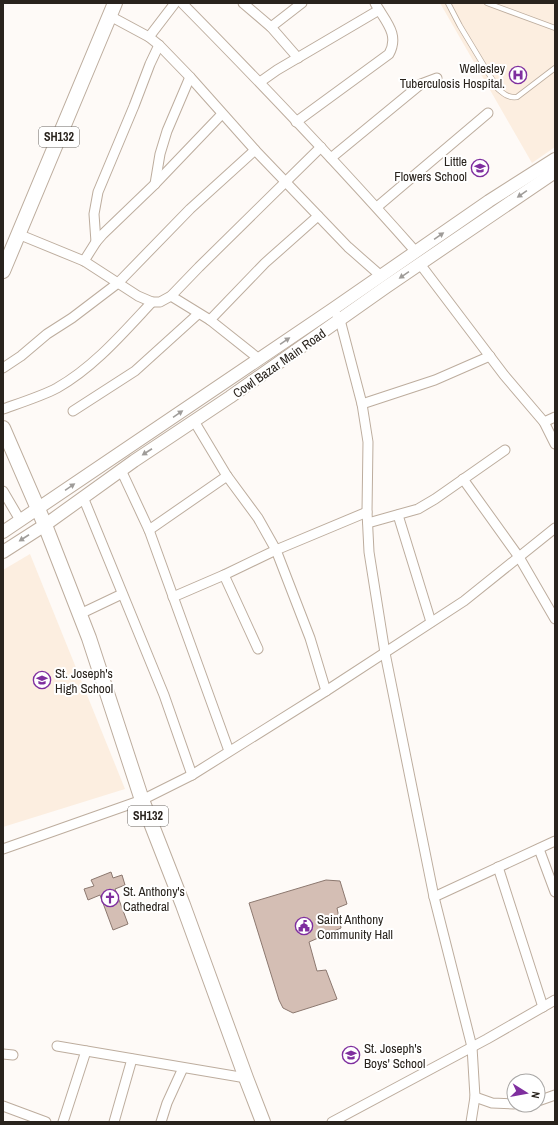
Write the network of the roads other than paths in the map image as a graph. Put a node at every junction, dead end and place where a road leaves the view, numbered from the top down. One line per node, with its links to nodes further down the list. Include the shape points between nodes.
1 (176, 3): 11 (street)
2 (182, 3): 17 (street)
3 (243, 3): 9 (street)
4 (302, 3): 9 (street)
5 (448, 3): 14 (lane, via 498,89 505,95 510,98 517,96)
6 (487, 3): 10 (lane)
7 (377, 7): 13 (street); 20 (street, via 393,34 390,54)
8 (113, 9): 11 (street); 30 (main road, SH132)
9 (271, 27): 13 (street)
10 (555, 28)
11 (149, 37): 12 (street)
12 (159, 45): 15 (street); 31 (street, via 98,192 94,214)
13 (298, 58): 17 (street)
14 (555, 68)
15 (190, 78): 19 (street); 27 (street, via 167,131)
16 (437, 78): 23 (street, via 421,84)
17 (260, 82): 20 (street)
18 (488, 113): 28 (street)
19 (222, 114): 22 (street); 27 (street)
20 (296, 122): 21 (street)
21 (321, 147): 23 (street); 26 (street)
22 (255, 150): 26 (street); 37 (street, via 190,209)
23 (331, 158): 28 (street)
24 (555, 159): 32 (street, Cowl Bazar Main Road, one-way to 24)
25 (555, 172): 34 (street, Cowl Bazar Main Road, one-way to 34)
26 (285, 181): 29 (street); 38 (street)
27 (155, 184): 31 (street)
28 (377, 207): 32 (street)
29 (318, 216): 36 (street); 42 (street, via 265,263)
30 (18, 234): 33 (street); 35 (main road, SH132)
31 (96, 242): 33 (street)
32 (416, 252): 36 (street, Cowl Bazar Main Road)
33 (84, 261): 37 (street)
34 (420, 264): 43 (street, Cowl Bazar Main Road, one-way to 43); 44 (street)
35 (3, 271)
36 (381, 276): 40 (street, Cowl Bazar Main Road)
37 (118, 283): 39 (street); 46 (street)
38 (171, 296): 39 (street, via 160,302); 41 (street)
39 (152, 302): 48 (street, via 82,371 56,388)
40 (333, 310): 43 (street); 45 (street, Cowl Bazar Main Road, one-way to 40)
41 (198, 314): 42 (street); 49 (street, via 135,371)
42 (210, 320): 45 (street)
43 (340, 320): 47 (street); 51 (street, Cowl Bazar Main Road)
44 (490, 356): 47 (street, via 435,380); 52 (street)
45 (259, 359): 61 (street, Cowl Bazar Main Road, one-way to 45)
46 (3, 368)
47 (362, 404): 62 (street, via 368,442)
48 (3, 409)
49 (73, 411)
50 (555, 417): 52 (street)
51 (194, 421): 56 (street, Cowl Bazar Main Road, one-way to 56); 57 (street)
52 (544, 422): 54 (street)
53 (3, 428): 61 (main road, SH132)
54 (555, 444)
55 (505, 450): 58 (street)
56 (121, 470): 60 (street, Cowl Bazar Main Road); 68 (street)
57 (227, 476): 68 (street); 70 (street, via 258,518)
58 (463, 479): 63 (street, via 418,509); 72 (street)
59 (3, 491): 64 (street)
60 (83, 497): 66 (street, Cowl Bazar Main Road); 74 (street)
61 (38, 509): 64 (street, Cowl Bazar Main Road); 66 (main road, SH132)
62 (367, 512): 65 (street); 70 (street)
63 (398, 515): 65 (street); 78 (street)
64 (20, 520): 69 (street, Cowl Bazar Main Road)
65 (368, 522): 80 (street, via 369,552)
66 (45, 525): 71 (street, Cowl Bazar Main Road, one-way to 71); 76 (main road, SH132)
67 (555, 528): 72 (street)
68 (149, 530): 75 (street)
69 (3, 532)
70 (276, 550): 73 (street); 81 (street, via 310,638)
71 (3, 552)
72 (519, 556): 77 (street); 78 (street, via 464,601)
73 (224, 575): 75 (street); 79 (street)
74 (122, 594): 76 (street); 83 (street, via 164,695)
75 (173, 597): 82 (street)
76 (80, 614): 84 (main road, SH132)
77 (554, 614)
78 (431, 622): 80 (street)
79 (258, 649)
80 (385, 653): 81 (street); 90 (street)
81 (326, 692): 82 (street)
82 (229, 751): 83 (street)
83 (192, 775): 84 (street)
84 (142, 800): 87 (street); 100 (main road, SH132)
85 (555, 841): 86 (street)
86 (539, 848): 88 (street); 89 (street)
87 (3, 849)
88 (498, 867): 90 (street); 92 (street)
89 (555, 892)
90 (434, 897): 94 (street)
91 (555, 1000): 92 (street)
92 (543, 1007): 94 (street)
93 (57, 1046): 95 (street)
94 (472, 1047): 101 (street); 109 (street)
95 (86, 1051): 98 (street); 105 (street)
96 (3, 1054): 97 (street)
97 (13, 1055)
98 (132, 1059): 99 (street); 106 (street)
99 (183, 1068): 100 (street); 107 (street)
100 (246, 1078): 108 (main road, SH132)
101 (475, 1097): 102 (street, via 492,1103); 110 (street)
102 (506, 1104)
103 (3, 1106): 104 (street)
104 (46, 1122)
105 (63, 1122)
106 (114, 1122)
107 (161, 1122)
108 (264, 1122)
109 (332, 1122)
110 (471, 1122)

